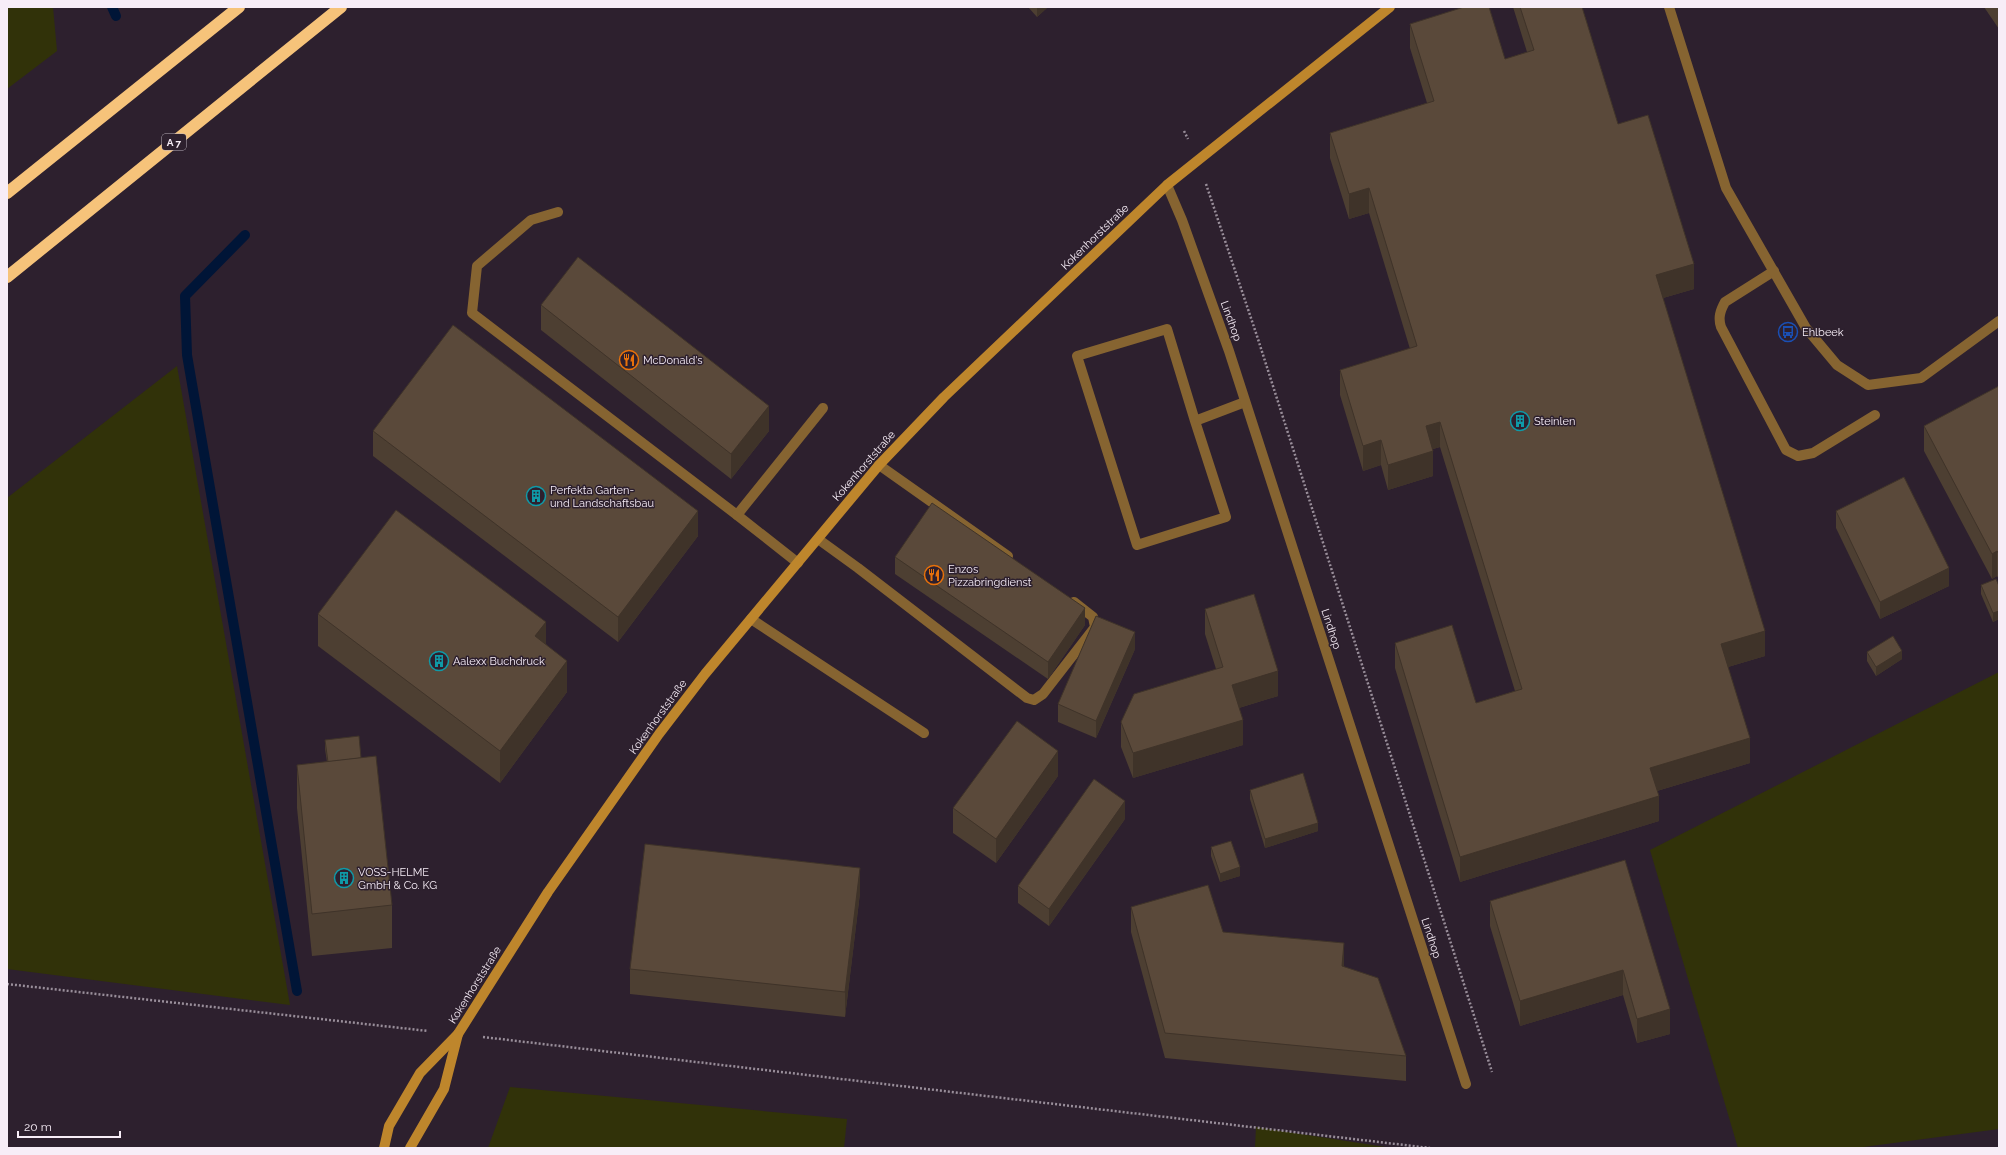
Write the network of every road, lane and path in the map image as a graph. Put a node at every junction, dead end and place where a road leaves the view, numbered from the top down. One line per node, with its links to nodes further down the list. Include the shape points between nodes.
1 (239, 7): 8 (highway)
2 (341, 7): 11 (highway, A 7)
3 (1390, 7): 6 (main road, Kokenhorststraße)
4 (1669, 7): 10 (street, via 1726,188)
5 (1184, 131): 6 (path)
6 (1198, 160): 7 (main road, Kokenhorststraße); 27 (path, via 1257,336)
7 (1167, 185): 13 (street, Lindhop, via 1182,220); 17 (main road, Kokenhorststraße, via 944,397)
8 (7, 193)
9 (558, 212): 18 (street, via 531,220 477,266 472,313)
10 (1774, 272): 12 (street, via 1811,333 1838,365 1868,385 1921,378); 15 (street, via 1725,302 1720,310 1719,320 1786,450 1798,456 1813,453)
11 (7, 277)
12 (1999, 321)
13 (1245, 402): 16 (street); 28 (street, Lindhop)
14 (823, 408): 18 (street)
15 (1875, 415)
16 (1195, 421): 16 (street, via 1167,329 1077,356 1137,545 1226,517)
17 (879, 465): 19 (main road, Kokenhorststraße); 20 (street)
18 (737, 515): 21 (street)
19 (818, 539): 21 (main road, Kokenhorststraße); 22 (street, via 1027,698 1034,700 1043,694 1095,627 1093,617)
20 (1014, 560)
21 (798, 563): 23 (main road, Kokenhorststraße)
22 (1066, 596)
23 (751, 619): 24 (street); 26 (main road, Kokenhorststraße, via 659,734 548,892)
24 (924, 733)
25 (7, 984): 26 (path)
26 (458, 1034): 29 (main road, Kokenhorststraße, via 420,1073 389,1126); 30 (main road, Kokenhorststraße, via 444,1089); 31 (path)
27 (1492, 1072)
28 (1466, 1084)
29 (384, 1148)
30 (410, 1148)
31 (1430, 1148)

